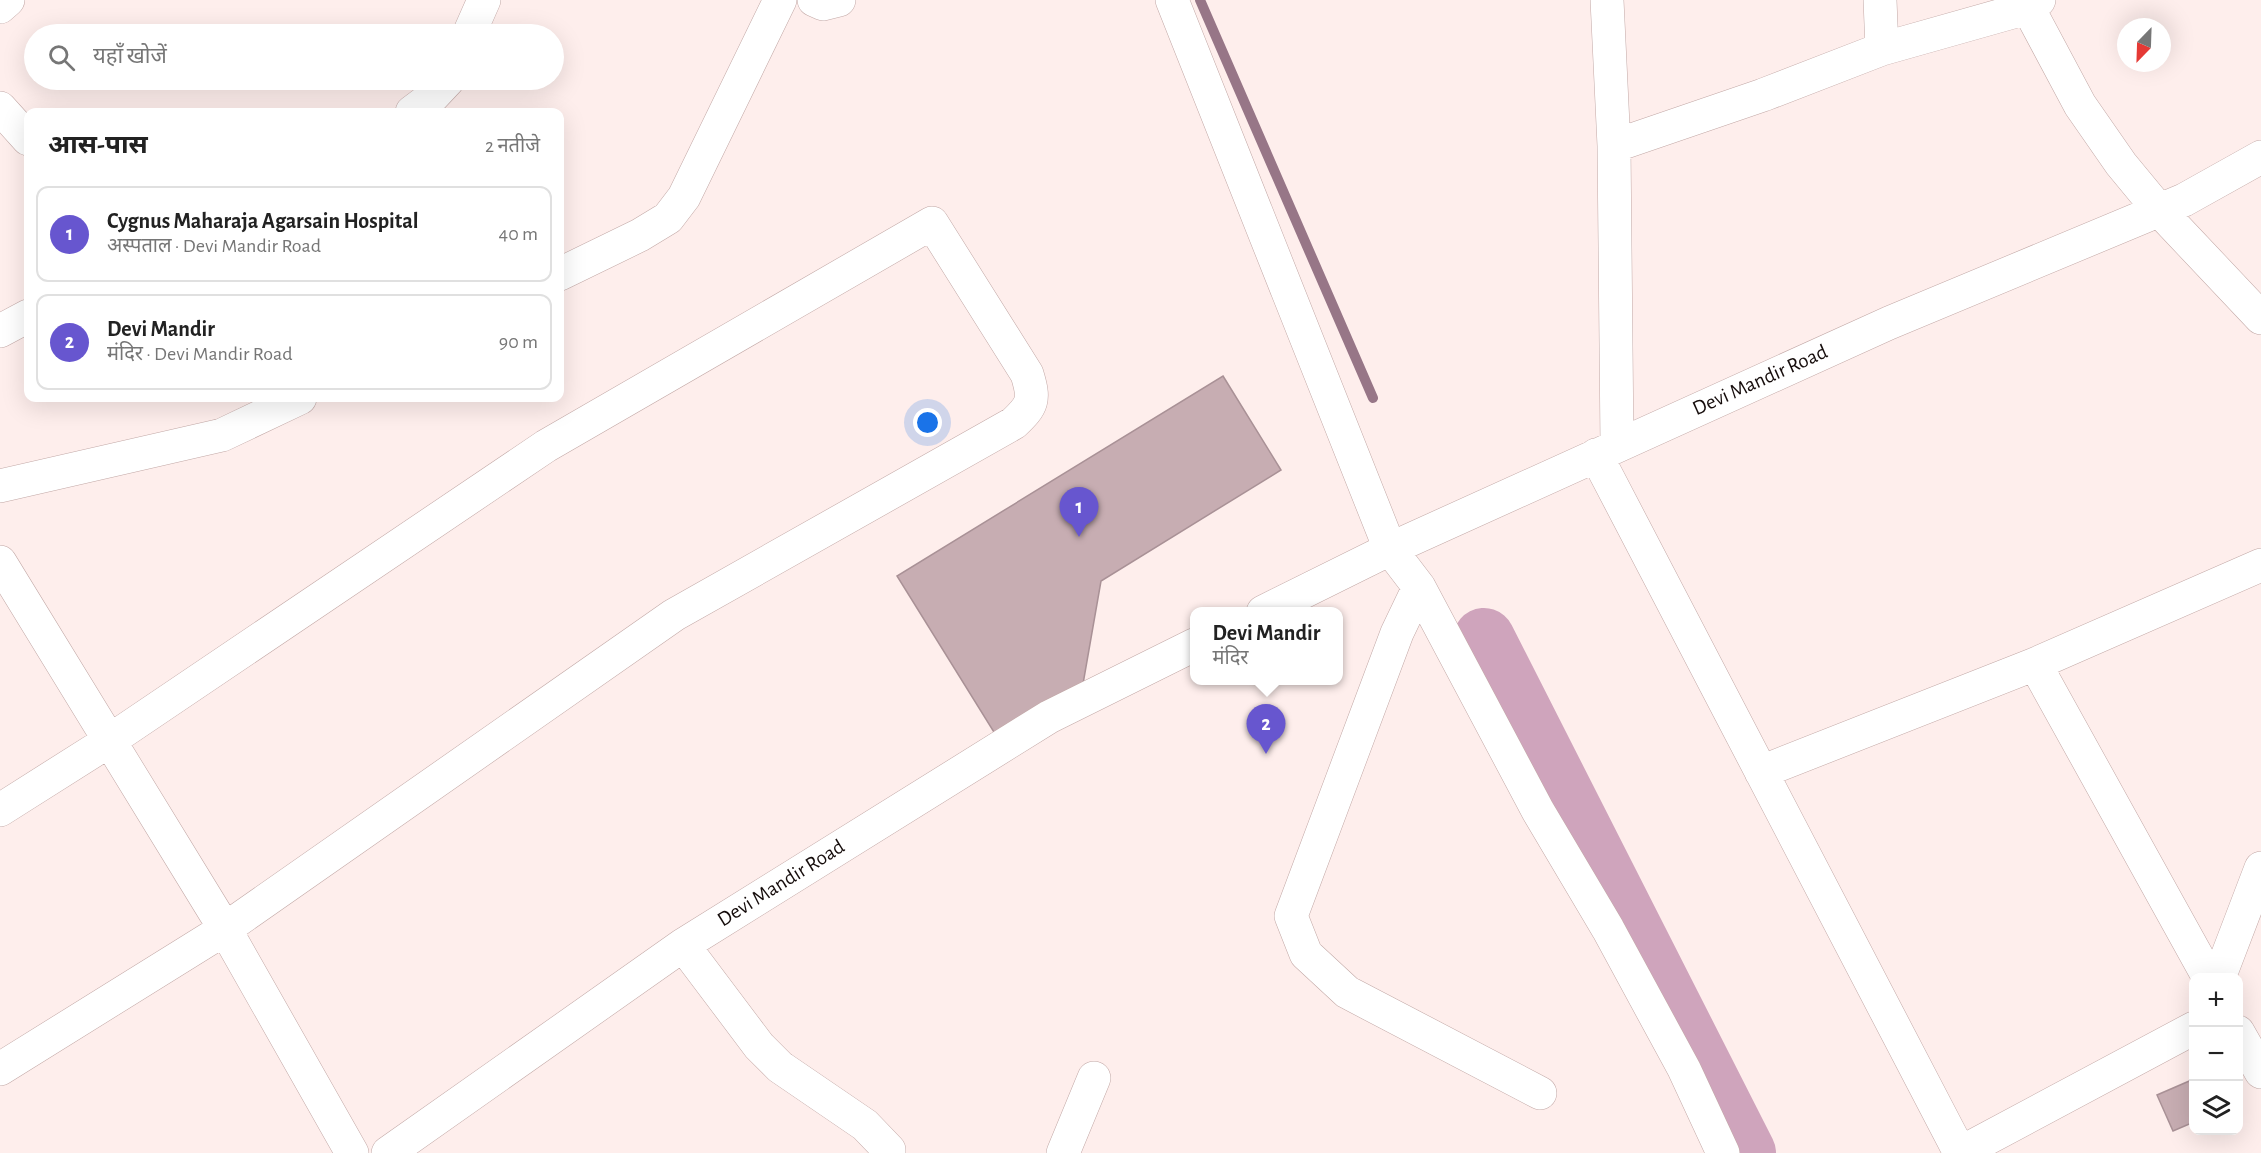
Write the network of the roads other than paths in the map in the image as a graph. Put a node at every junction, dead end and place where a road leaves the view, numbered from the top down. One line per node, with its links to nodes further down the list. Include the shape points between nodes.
1 (8, 0): 10 (street)
2 (484, 0): 11 (street)
3 (780, 0): 20 (street, via 684,197 668,218 640,236)
4 (814, 0): 5 (street, via 824,4)
5 (839, 0)
6 (1172, 0): 27 (street)
7 (1607, 0): 17 (street)
8 (1880, 0): 12 (street)
9 (2030, 3): 12 (street); 19 (street, via 2080,105)
10 (0, 7)
11 (473, 24)
12 (1882, 49): 17 (street)
13 (439, 90): 15 (street)
14 (0, 108): 16 (street)
15 (417, 108)
16 (24, 135)
17 (1614, 146): 25 (street)
18 (2261, 157): 19 (street, Devi Mandir Road)
19 (2159, 210): 22 (street); 25 (street, Devi Mandir Road, via 1889,323)
20 (564, 272)
21 (24, 318): 23 (street)
22 (2261, 318)
23 (0, 331)
24 (292, 402): 26 (street, via 222,435)
25 (1606, 449): 27 (street, Devi Mandir Road); 35 (street)
26 (0, 486)
27 (1390, 549): 30 (street); 31 (street, Devi Mandir Road)
28 (0, 562): 34 (street)
29 (2261, 565): 33 (street)
30 (1419, 587): 47 (street, via 1397,633 1291,916 1306,954 1347,992); 52 (street, via 1538,811 1684,1069)
31 (1273, 607)
32 (1190, 647): 39 (street, Devi Mandir Road, via 1049,717)
33 (2035, 664): 35 (street); 40 (street)
34 (109, 741): 36 (street); 38 (street); 38 (street, via 546,446 932,223 1027,374 1033,392 1029,409 1014,423 674,615)
35 (1761, 772): 53 (street)
36 (0, 810)
37 (2261, 868): 41 (street)
38 (225, 929): 44 (street); 49 (street)
39 (682, 945): 48 (street, Devi Mandir Road); 50 (street, via 759,1046 780,1067 865,1125)
40 (2206, 973)
41 (2221, 973)
42 (2189, 1031): 53 (street)
43 (2243, 1041): 45 (street)
44 (0, 1069)
45 (2261, 1072)
46 (1094, 1078): 51 (street)
47 (1540, 1094)
48 (398, 1150)
49 (352, 1153)
50 (889, 1153)
51 (1063, 1153)
52 (1723, 1153)
53 (1960, 1153)

